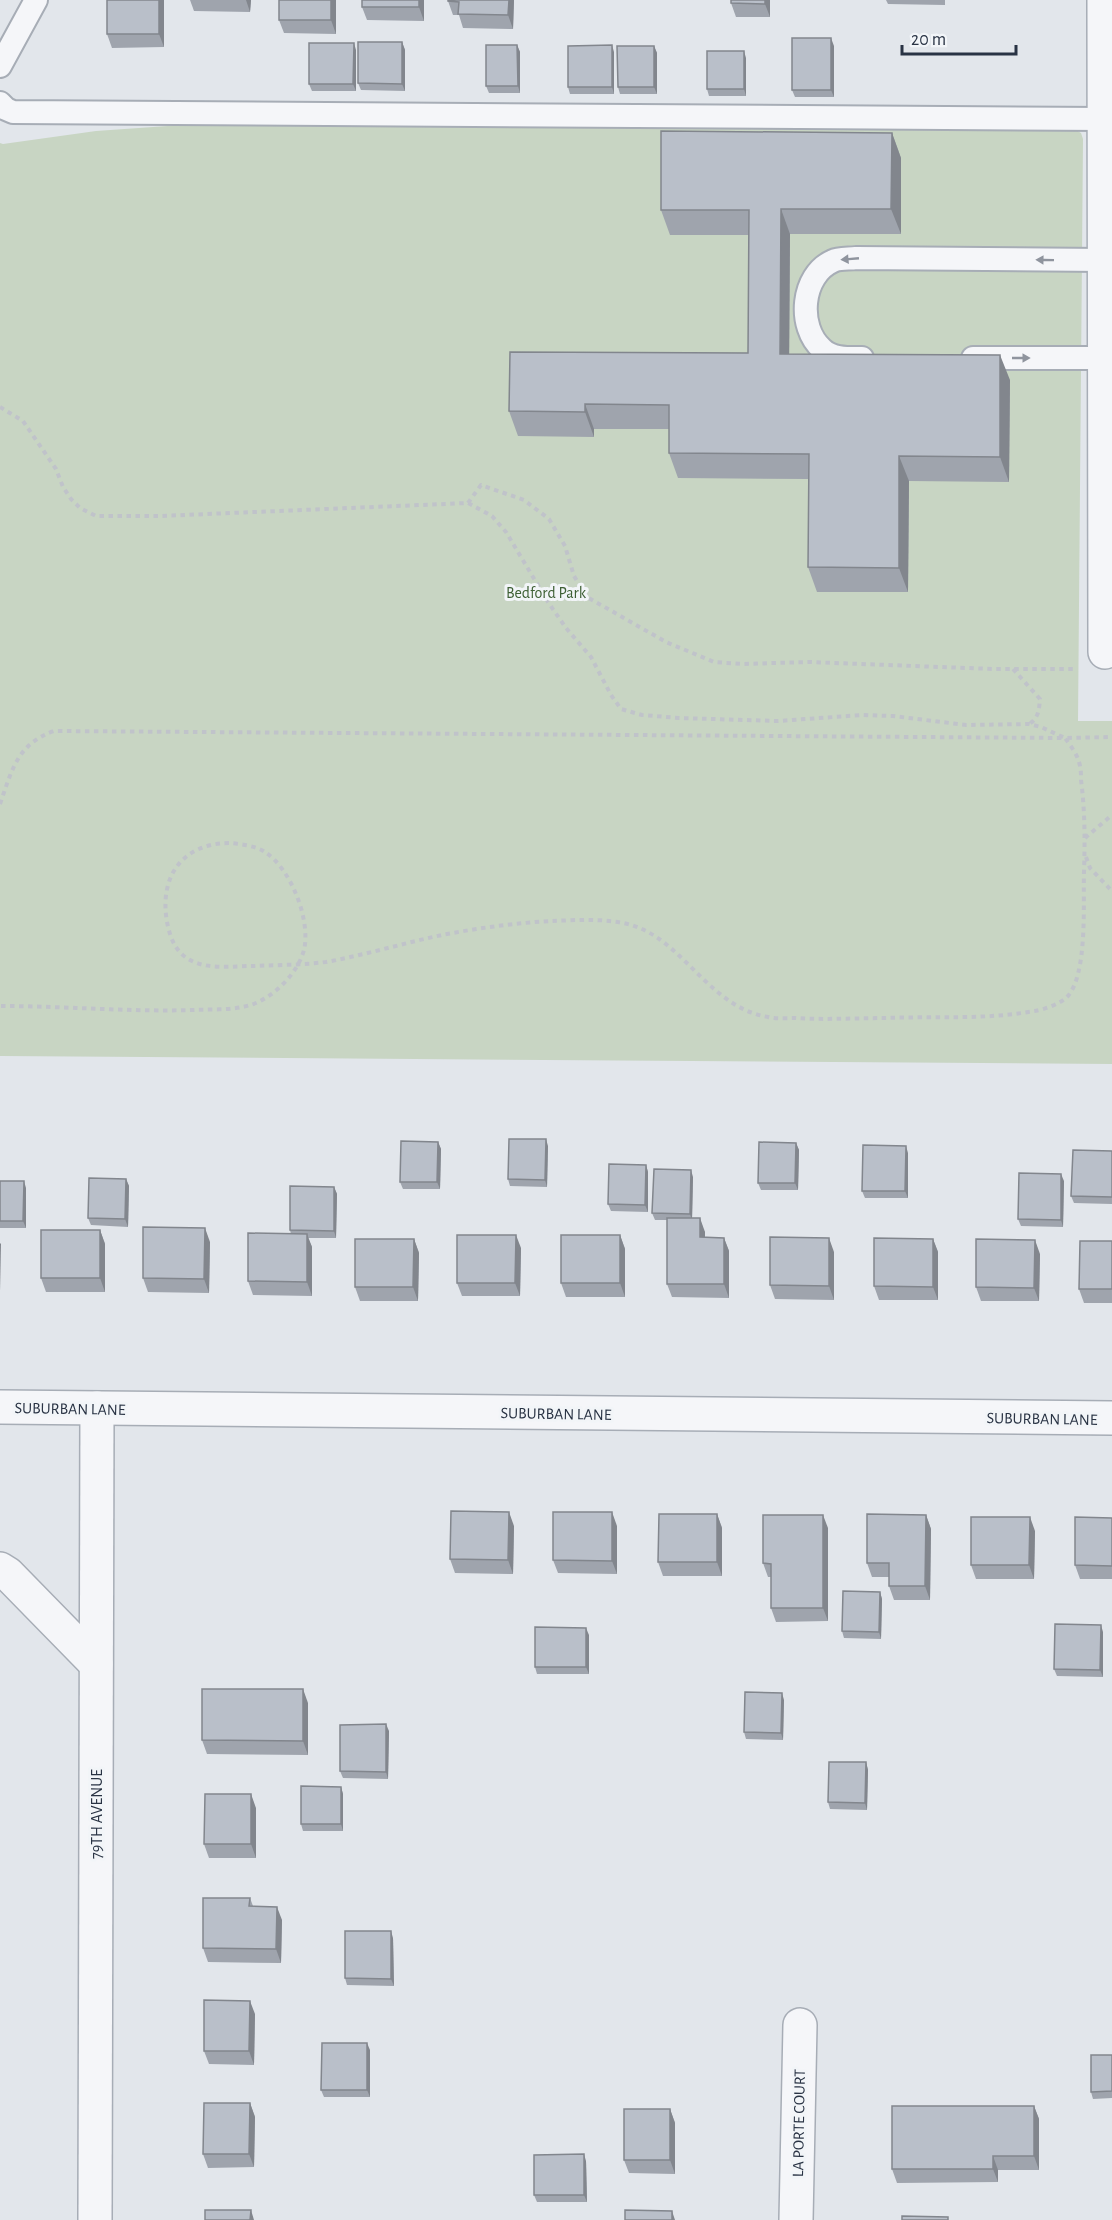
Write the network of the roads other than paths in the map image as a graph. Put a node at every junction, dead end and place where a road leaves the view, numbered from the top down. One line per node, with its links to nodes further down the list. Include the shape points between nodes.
1 (36, 0): 3 (lane)
2 (1104, 0): 5 (street)
3 (0, 66)
4 (0, 103): 5 (lane, via 13,112)
5 (1104, 119): 6 (street)
6 (1104, 260): 7 (lane, one-way to 7, via 834,261 820,271 805,303 813,339 823,351 842,358); 9 (street)
7 (877, 358)
8 (948, 358): 9 (lane, one-way to 9)
9 (1103, 358): 10 (street)
10 (1108, 654)
11 (0, 1407): 12 (street, SUBURBAN LANE)
12 (97, 1408): 13 (street, SUBURBAN LANE); 15 (street, 79TH AVENUE)
13 (1112, 1418)
14 (0, 1569): 15 (street)
15 (96, 1664): 17 (street, 79TH AVENUE)
16 (800, 2025): 18 (street, LA PORTE COURT)
17 (95, 2220)
18 (796, 2220)

